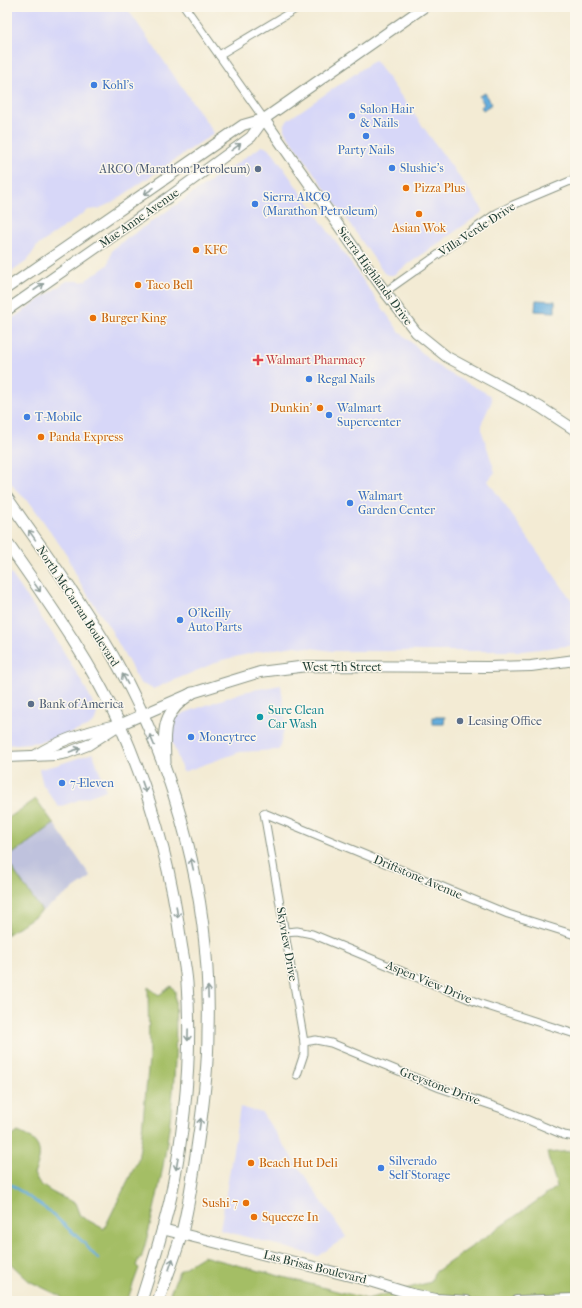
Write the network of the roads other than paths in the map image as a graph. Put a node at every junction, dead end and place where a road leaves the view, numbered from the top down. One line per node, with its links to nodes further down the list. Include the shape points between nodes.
1 (185, 7): 4 (street, Sierra Highlands Drive)
2 (299, 7): 4 (street)
3 (424, 7): 5 (main road, Mae Anne Avenue)
4 (219, 55): 5 (street, Sierra Highlands Drive)
5 (264, 119): 7 (main road, Mae Anne Avenue, one-way to 7, via 243,125); 8 (main road, Sierra Highlands Drive); 9 (main road, Mae Anne Avenue, one-way to 5, via 170,197 251,137)
6 (575, 178): 8 (street, Villa Verde Drive, via 497,213)
7 (7, 288)
8 (385, 292): 10 (main road, Sierra Highlands Drive, via 416,332 447,357 540,407)
9 (7, 310)
10 (575, 430)
11 (7, 498): 15 (main road, North McCarran Boulevard, one-way to 11, via 96,629)
12 (7, 543): 16 (main road, North McCarran Boulevard, one-way to 16, via 76,645)
13 (575, 660): 14 (main road, West 7th Street, via 525,666 289,668 253,674)
14 (192, 693): 15 (main road, West 7th Street); 18 (main road, via 178,702 166,722)
15 (141, 714): 16 (main road, West 7th Street); 18 (main road, North McCarran Boulevard, one-way to 15)
16 (119, 725): 17 (main road, West 7th Street, via 88,745 56,755); 26 (main road, North McCarran Boulevard, one-way to 26, via 160,834 176,905 187,982 184,1112 171,1196)
17 (7, 757)
18 (165, 772): 27 (main road, North McCarran Boulevard, one-way to 18, via 203,1108 208,990 204,940 193,870)
19 (264, 812): 20 (street, Skyview Drive); 21 (street, Driftstone Avenue, via 508,914)
20 (285, 932): 22 (street, Aspen View Drive, via 312,934 481,1004); 23 (street, Skyview Drive)
21 (575, 935)
22 (575, 1034)
23 (304, 1042): 24 (street, Skyview Drive, via 304,1054); 25 (street, Greystone Drive, via 316,1040 331,1043 440,1088)
24 (297, 1075)
25 (575, 1137)
26 (162, 1229): 27 (main road, Las Brisas Boulevard); 29 (main road, North McCarran Boulevard)
27 (181, 1234): 30 (main road, North McCarran Boulevard, one-way to 27); 31 (main road, Las Brisas Boulevard, via 412,1294)
28 (575, 1299): 32 (main road)
29 (141, 1301)
30 (158, 1301)
31 (467, 1301)
32 (516, 1301)

